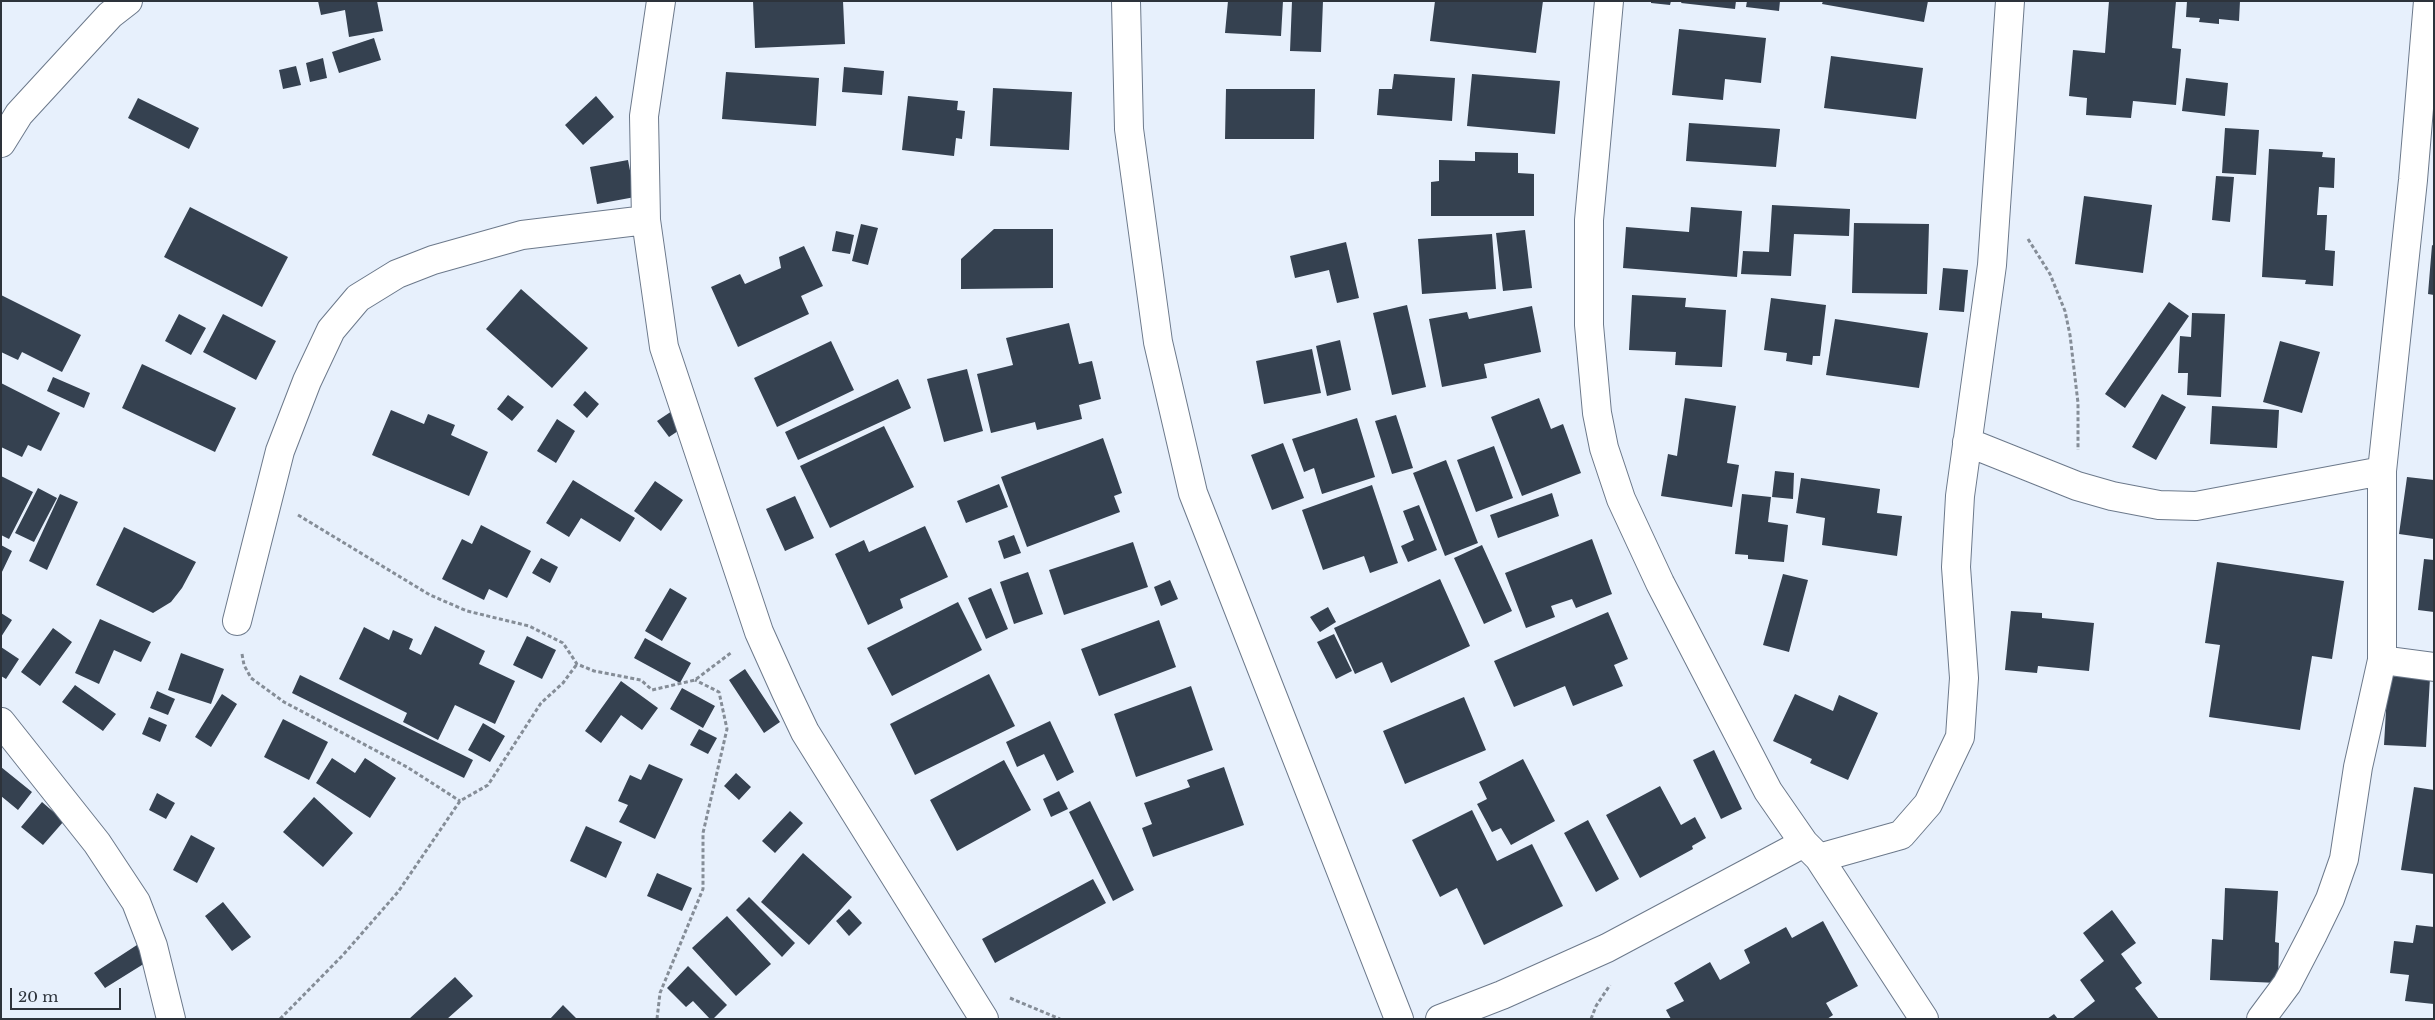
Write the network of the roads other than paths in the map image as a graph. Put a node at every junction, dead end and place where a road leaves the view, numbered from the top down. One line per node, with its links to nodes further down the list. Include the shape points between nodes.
1 (128, 1): 7 (street, via 110,15 19,114)
2 (660, 1): 8 (street, via 644,116)
3 (1126, 1): 18 (street, via 1129,129 1158,342 1193,493)
4 (1609, 1): 15 (street, via 1589,220 1589,325 1597,413 1604,448 1621,499 1660,583 1768,791)
5 (2010, 1): 9 (street, via 1992,265)
6 (2428, 1): 10 (street, via 2413,180)
7 (1, 143)
8 (646, 220): 11 (street, via 522,235 396,274 358,298 331,330 280,451); 17 (street, via 664,347 759,632 805,732)
9 (1967, 442): 10 (street, via 2077,486 2159,505 2196,506); 15 (street, via 1956,567 1964,678 1960,737 1928,804 1901,835)
10 (2382, 471): 12 (street)
11 (238, 622)
12 (2382, 660): 13 (street); 21 (street, via 2358,767 2344,859 2313,934 2287,984)
13 (2434, 668)
14 (1, 722): 16 (street, via 97,843 136,902 154,946)
15 (1812, 850): 19 (street, via 1607,948); 20 (street)
16 (171, 1019)
17 (984, 1019)
18 (1399, 1019)
19 (1440, 1019)
20 (1924, 1019)
21 (2261, 1019)

